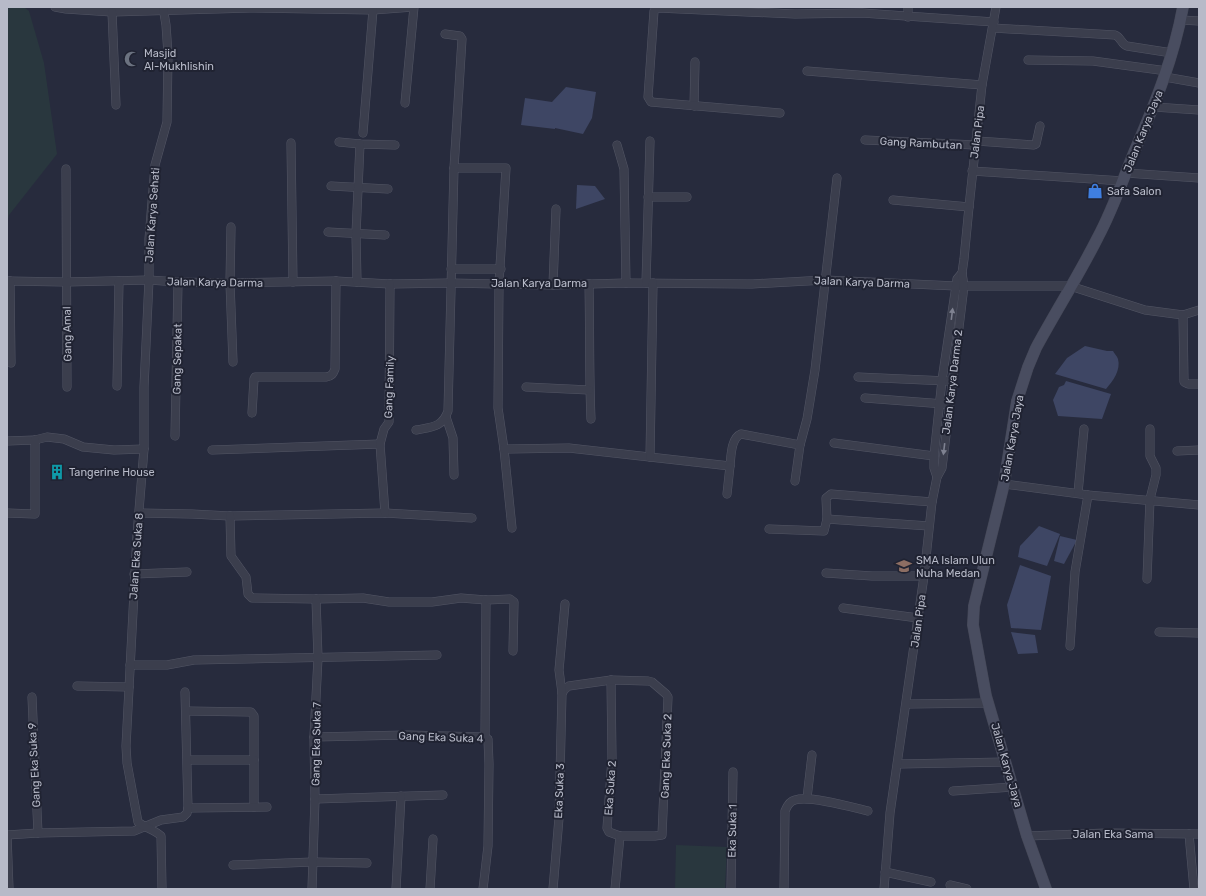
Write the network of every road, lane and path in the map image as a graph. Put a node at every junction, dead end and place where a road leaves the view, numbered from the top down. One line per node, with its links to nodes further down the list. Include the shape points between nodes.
1 (55, 7): 8 (street)
2 (250, 7): 7 (street); 9 (street)
3 (413, 7): 11 (street); 26 (street)
4 (908, 7): 14 (street)
5 (996, 7): 17 (street, Jalan Pipa)
6 (1183, 7): 15 (main road, Jalan Karya Jaya)
7 (338, 8): 11 (street)
8 (102, 9): 13 (street)
9 (164, 9): 13 (street); 63 (street, Jalan Karya Sehati, via 168,54 167,122 155,165 149,239)
10 (750, 9): 12 (street, via 795,14); 28 (street, via 654,10 648,97 655,103)
11 (373, 10): 33 (street)
12 (862, 10): 14 (street)
13 (112, 12): 27 (street)
14 (908, 17): 17 (street)
15 (1181, 20): 16 (street); 19 (main road, Jalan Karya Jaya)
16 (1199, 22)
17 (994, 25): 19 (street, via 1115,35 1127,46); 25 (street, Jalan Pipa)
18 (445, 34): 42 (street, via 460,36 462,39)
19 (1172, 53): 23 (main road, Jalan Karya Jaya)
20 (1028, 60): 23 (street, via 1093,61)
21 (695, 62): 28 (street)
22 (808, 72): 25 (street)
23 (1166, 74): 24 (street); 29 (main road, Jalan Karya Jaya)
24 (1199, 83)
25 (982, 85): 38 (street, Jalan Pipa)
26 (405, 103)
27 (116, 105)
28 (694, 106): 31 (street)
29 (1154, 107): 30 (street); 45 (main road, Jalan Karya Jaya)
30 (1199, 110)
31 (780, 113)
32 (1040, 126): 38 (street, Gang Rambutan, via 1034,145)
33 (363, 133)
34 (865, 140): 38 (street, Gang Rambutan)
35 (650, 141): 51 (street)
36 (339, 142): 39 (street)
37 (291, 143): 70 (street)
38 (977, 143): 44 (street, Jalan Pipa)
39 (360, 144): 40 (street); 49 (street)
40 (395, 144)
41 (617, 145): 75 (street, via 624,169)
42 (454, 168): 60 (street, via 506,168); 61 (street)
43 (66, 170): 68 (street, Gang Amal)
44 (972, 171): 45 (street); 54 (street, Jalan Pipa)
45 (1124, 177): 47 (street); 82 (main road, Jalan Karya Jaya, via 1099,236)
46 (837, 178): 64 (street)
47 (1199, 178)
48 (331, 186): 49 (street)
49 (358, 188): 50 (street); 58 (street)
50 (388, 189)
51 (648, 197): 52 (street); 76 (street)
52 (687, 197)
53 (893, 200): 54 (street)
54 (968, 207): 62 (street, Jalan Pipa)
55 (556, 209): 78 (street)
56 (231, 227): 72 (street)
57 (328, 232): 58 (street)
58 (356, 234): 59 (street); 71 (street)
59 (385, 235)
60 (500, 269): 61 (street); 74 (street)
61 (451, 270): 73 (street)
62 (962, 273): 80 (street, Jalan Pipa, via 957,279); 81 (street)
63 (149, 280): 66 (street, Jalan Karya Darma); 69 (street, Jalan Karya Darma); 111 (street, Jalan Eka Suka 8)
64 (825, 280): 76 (street, Jalan Karya Darma, via 752,284); 80 (street, Jalan Karya Darma); 110 (street, via 815,370)
65 (8, 281): 68 (street, Jalan Karya Darma); 86 (street)
66 (119, 281): 68 (street, Jalan Karya Darma); 92 (street)
67 (336, 281): 70 (street, Jalan Karya Darma); 71 (street, Jalan Karya Darma); 99 (street, via 333,373 326,377 255,377)
68 (66, 282): 93 (street, Gang Amal)
69 (178, 282): 72 (street, Jalan Karya Darma); 105 (street, Gang Sepakat)
70 (293, 282): 72 (street, Jalan Karya Darma)
71 (357, 282): 77 (street, Jalan Karya Darma)
72 (230, 283): 87 (street)
73 (450, 283): 74 (street, Jalan Karya Darma); 77 (street, Jalan Karya Darma); 100 (street)
74 (499, 283): 78 (street, Jalan Karya Darma); 112 (street, via 498,408)
75 (626, 283): 76 (street, Jalan Karya Darma); 79 (street, Jalan Karya Darma)
76 (650, 283): 117 (street)
77 (390, 284): 109 (street, Gang Family, via 389,422)
78 (553, 284): 79 (street, Jalan Karya Darma)
79 (589, 284): 95 (street)
80 (956, 286): 81 (street, Jalan Karya Darma); 85 (street, Jalan Pipa, one-way to 80)
81 (964, 286): 82 (street, Jalan Karya Darma); 85 (street, Jalan Karya Darma 2)
82 (1070, 286): 84 (street, Jalan Karya Darma, via 1145,310); 122 (main road, Jalan Karya Jaya, via 1028,367 1017,401)
83 (1199, 310): 84 (street)
84 (1183, 315): 91 (street, via 1184,382)
85 (953, 344): 89 (street, Jalan Pipa); 90 (street, Jalan Karya Darma 2)
86 (11, 362)
87 (233, 362)
88 (858, 377): 89 (street)
89 (942, 380): 90 (street); 97 (street, Jalan Pipa)
90 (952, 381): 98 (street, Jalan Karya Darma 2)
91 (1199, 384)
92 (117, 386)
93 (68, 387)
94 (526, 387): 95 (street)
95 (590, 390): 101 (street)
96 (865, 398): 97 (street)
97 (940, 404): 98 (street); 116 (street, Jalan Pipa)
98 (949, 405): 120 (street, Jalan Karya Darma 2, one-way to 120, via 942,468)
99 (252, 413)
100 (446, 417): 104 (street, via 436,427); 119 (street, via 453,438)
101 (591, 419)
102 (1084, 429): 123 (street)
103 (1150, 429): 126 (street, via 1150,456 1156,468)
104 (416, 430)
105 (175, 436)
106 (35, 440): 107 (street); 111 (street, via 47,437 114,450); 129 (street, via 35,514)
107 (7, 441)
108 (834, 443): 116 (street)
109 (380, 444): 113 (street); 131 (street, Gang Family)
110 (800, 445): 118 (street, via 741,434 734,439); 121 (street)
111 (144, 449): 130 (street, Jalan Eka Suka 8)
112 (504, 449): 117 (street, via 569,448); 136 (street)
113 (212, 450)
114 (1199, 450): 115 (street)
115 (1177, 451)
116 (934, 456): 120 (street, Jalan Pipa, via 934,468)
117 (650, 457): 118 (street)
118 (730, 466): 124 (street)
119 (454, 475)
120 (938, 477): 127 (street, Jalan Pipa)
121 (795, 482)
122 (1004, 484): 123 (street); 161 (main road, Jalan Karya Jaya, via 974,606 973,625)
123 (1078, 493): 125 (street)
124 (727, 494)
125 (1088, 494): 126 (street); 150 (street, via 1075,572)
126 (1150, 499): 128 (street); 142 (street)
127 (932, 502): 134 (street, via 831,494 826,498); 135 (street, Jalan Pipa)
128 (1199, 505)
129 (7, 513)
130 (139, 513): 132 (street); 140 (street, Jalan Eka Suka 8)
131 (385, 513): 132 (street); 133 (street)
132 (230, 516): 143 (street, via 231,556 246,577 248,595 256,599)
133 (472, 518)
134 (827, 519): 135 (street); 137 (street, via 824,531)
135 (929, 526): 141 (street, Jalan Pipa)
136 (512, 528)
137 (769, 529)
138 (187, 572): 140 (street)
139 (826, 573): 141 (street)
140 (134, 574): 154 (street, Jalan Eka Suka 8)
141 (924, 576): 147 (street, Jalan Pipa)
142 (1147, 579)
143 (316, 599): 144 (street, via 363,598 389,602 432,602 461,598); 153 (street, Gang Eka Suka 7)
144 (486, 600): 151 (street, via 510,599 514,602); 165 (street)
145 (565, 604): 159 (street, Eka Suka 3, via 559,670)
146 (843, 608): 147 (street)
147 (918, 618): 162 (street, Jalan Pipa)
148 (1159, 632): 149 (street)
149 (1199, 633)
150 (1070, 646)
151 (514, 651)
152 (438, 655): 153 (street)
153 (318, 658): 154 (street, via 194,660 167,665); 164 (street, Gang Eka Suka 7)
154 (130, 665): 157 (street, Jalan Eka Suka 8)
155 (611, 680): 159 (street, via 569,686); 186 (street, Eka Suka 2, via 612,759 607,828 609,832); 186 (street, Gang Eka Suka 2, via 650,681 666,694 668,700 662,835)
156 (78, 686): 157 (street)
157 (128, 687): 182 (street, Jalan Eka Suka 8, via 127,763 138,822)
158 (185, 692): 163 (street)
159 (562, 693): 201 (street, Eka Suka 3, via 559,818)
160 (32, 697): 183 (street, Gang Eka Suka 9)
161 (988, 703): 162 (street); 169 (main road, Jalan Karya Jaya)
162 (907, 704): 170 (street, Jalan Pipa)
163 (186, 711): 167 (street); 168 (street, via 251,712 254,716)
164 (314, 737): 165 (street, Gang Eka Suka 4); 177 (street, Gang Eka Suka 7)
165 (486, 737): 200 (street, Gang Eka Suka 4, via 489,740 488,846)
166 (812, 755): 176 (street)
167 (188, 760): 168 (street); 180 (street)
168 (254, 760): 178 (street)
169 (1006, 762): 170 (street); 172 (main road, Jalan Karya Jaya)
170 (898, 764): 192 (street, Jalan Pipa, via 890,813)
171 (733, 772): 203 (street, Eka Suka 1)
172 (1013, 788): 173 (street); 187 (main road, Jalan Karya Jaya)
173 (952, 791)
174 (443, 795): 175 (street)
175 (401, 796): 177 (street); 198 (street)
176 (807, 798): 181 (street); 204 (street, via 793,800 785,811)
177 (315, 799): 189 (street, Gang Eka Suka 7)
178 (254, 807): 179 (street); 180 (street)
179 (267, 807)
180 (188, 808): 182 (street, via 183,817 161,820)
181 (868, 811)
182 (144, 828): 183 (street, via 125,832); 196 (street, via 161,836)
183 (38, 833): 195 (street, via 7,835)
184 (1189, 834): 185 (street, Jalan Eka Sama); 187 (street, Jalan Eka Sama, via 1107,833); 208 (street)
185 (1199, 834)
186 (620, 836): 202 (street)
187 (1027, 836): 207 (main road, Jalan Karya Jaya)
188 (433, 839): 199 (street)
189 (313, 862): 190 (street); 191 (street); 197 (street, Gang Eka Suka 7)
190 (366, 863)
191 (233, 865)
192 (885, 872): 193 (street); 205 (street, Jalan Pipa)
193 (931, 882)
194 (950, 885): 206 (street)
195 (9, 889)
196 (162, 889)
197 (312, 889)
198 (396, 889)
199 (430, 889)
200 (483, 889)
201 (554, 889)
202 (616, 889)
203 (731, 889)
204 (784, 889)
205 (884, 889)
206 (967, 889)
207 (1046, 889)
208 (1194, 889)

